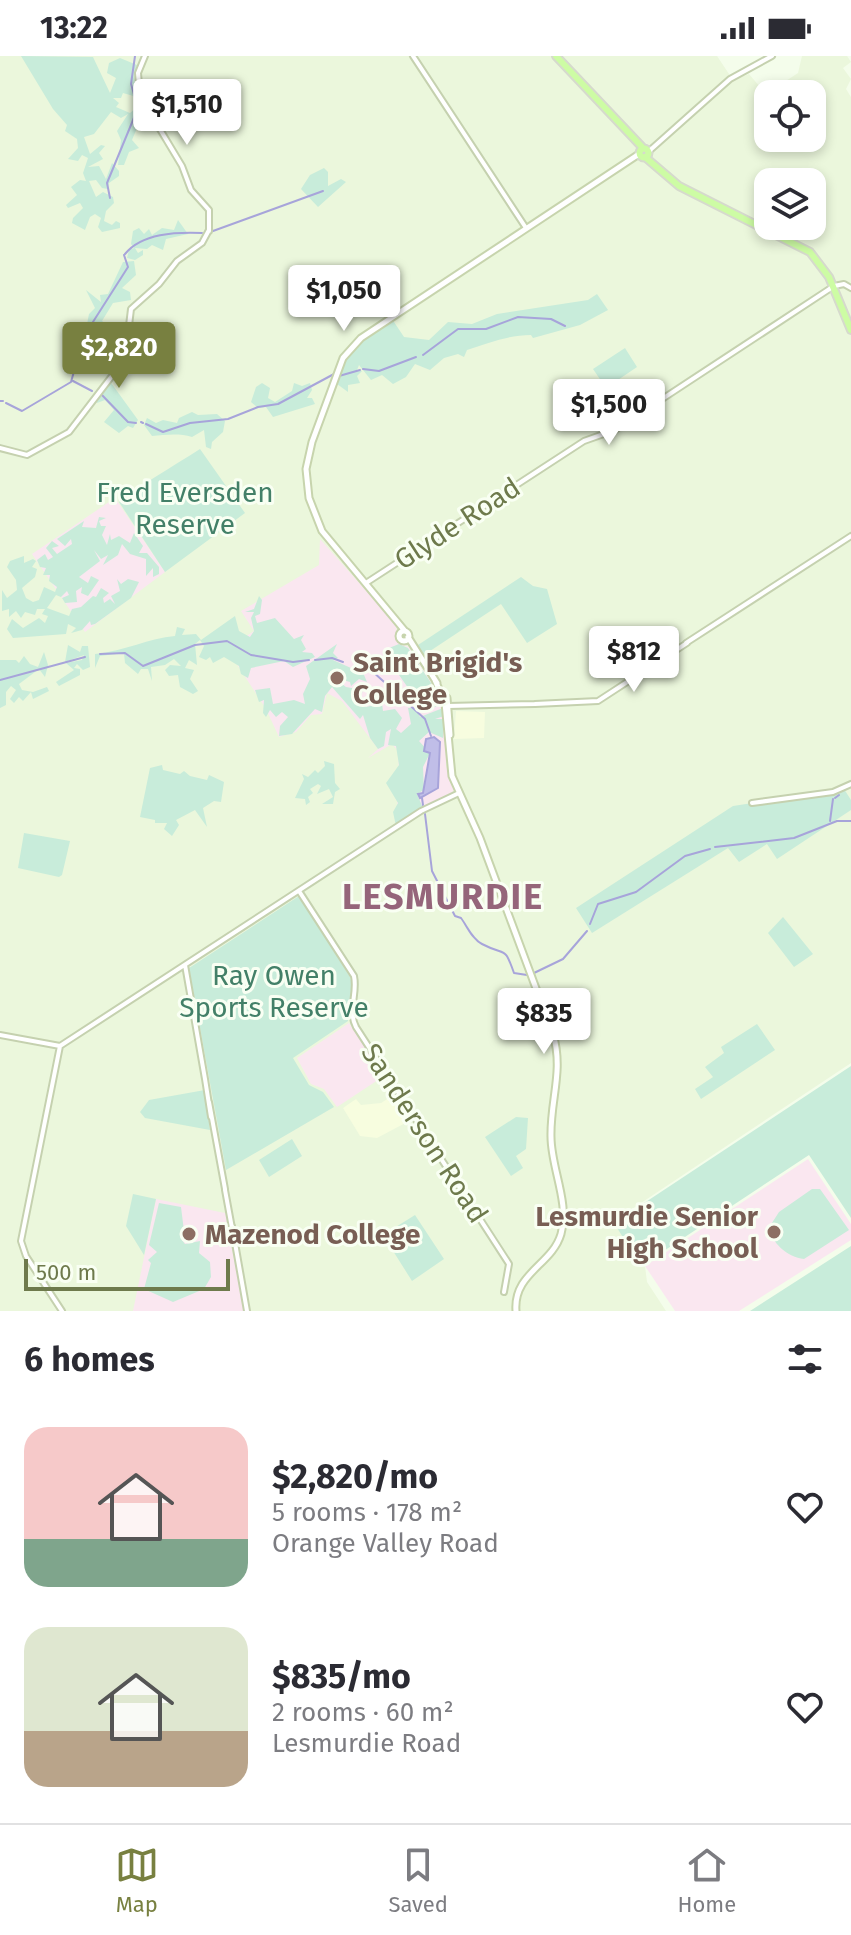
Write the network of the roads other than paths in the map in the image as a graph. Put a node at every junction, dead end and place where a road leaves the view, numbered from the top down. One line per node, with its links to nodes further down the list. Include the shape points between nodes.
1 (145, 56): 10 (street, via 138,73 140,96 191,190 209,210 209,230 202,243 131,309 125,359 69,432 27,455)
2 (413, 56): 6 (street)
3 (556, 56): 5 (main road)
4 (772, 56): 5 (street, via 730,79)
5 (643, 152): 6 (main road); 7 (main road, via 686,190 806,249)
6 (527, 229): 12 (main road, via 361,338 343,358 312,442 307,483 322,531)
7 (834, 286): 8 (street); 9 (main road); 12 (street, Glyde Road, via 615,430 584,441)
8 (851, 288)
9 (851, 330)
10 (0, 448)
11 (851, 536): 13 (street, via 594,703)
12 (366, 583): 13 (main road)
13 (449, 707): 15 (main road, via 448,752)
14 (851, 784): 16 (street, via 833,792)
15 (459, 793): 17 (street, via 421,811); 24 (main road, via 560,1061 551,1138 564,1221 558,1242 520,1286)
16 (752, 803)
17 (299, 891): 18 (street); 21 (street, Sanderson Road, via 354,976 351,1013 356,1027 509,1264)
18 (183, 966): 20 (street); 23 (street)
19 (0, 1035): 20 (street)
20 (60, 1046): 22 (street, via 21,1241)
21 (504, 1292)
22 (62, 1311)
23 (247, 1311)
24 (516, 1311)

